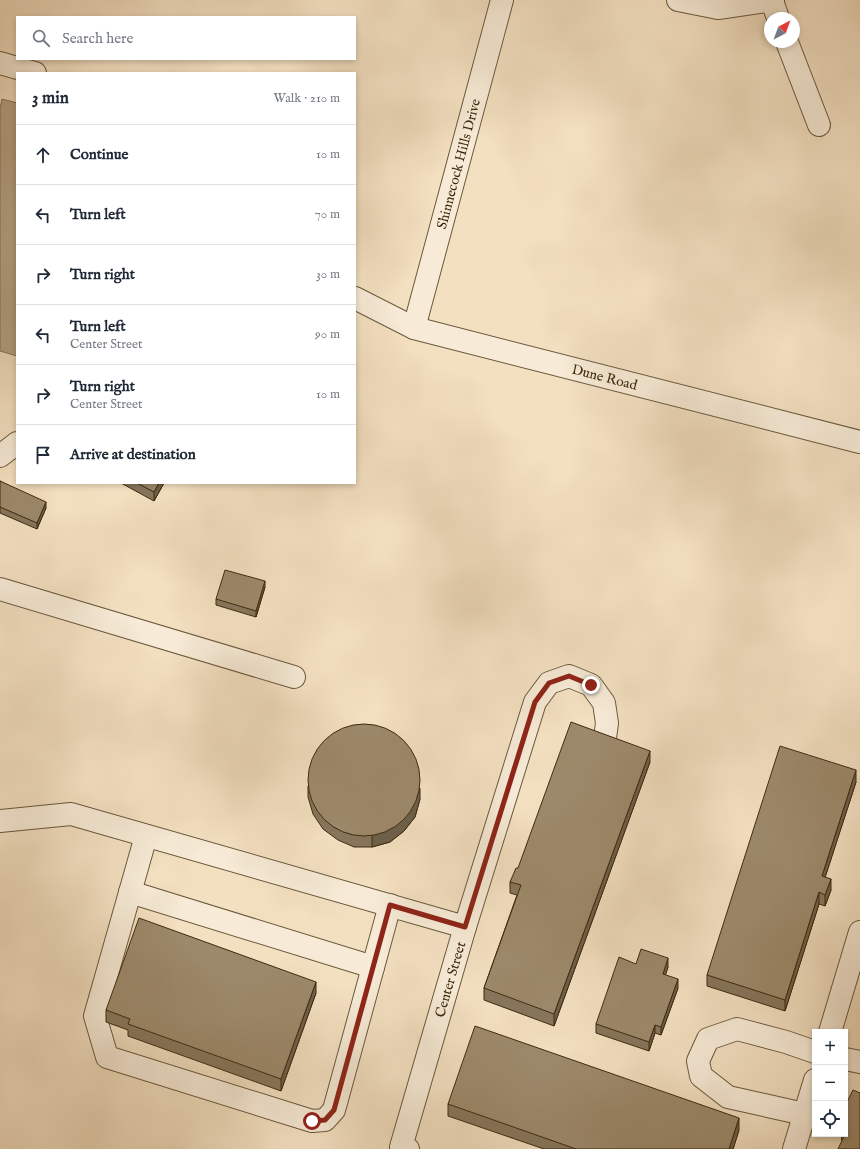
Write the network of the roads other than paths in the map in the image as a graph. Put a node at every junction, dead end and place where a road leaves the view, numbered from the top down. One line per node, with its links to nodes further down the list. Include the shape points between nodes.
1 (502, 0): 9 (street, Shinnecock Hills Drive)
2 (678, 0): 3 (street, via 718,8)
3 (775, 6)
4 (789, 48): 7 (street)
5 (0, 63): 6 (street)
6 (32, 72)
7 (819, 125)
8 (356, 299): 9 (street, Dune Road)
9 (414, 328): 10 (street, Dune Road)
10 (860, 442)
11 (16, 444): 12 (street)
12 (0, 456)
13 (0, 589): 14 (street)
14 (294, 677)
15 (604, 746): 20 (street, Center Street, via 607,722 604,703 591,685 569,676 549,683 535,702)
16 (0, 821): 17 (street, via 71,814)
17 (146, 836): 18 (street); 19 (street)
18 (130, 892): 22 (street); 22 (street, via 95,1016 107,1057 312,1121 325,1120 334,1110)
19 (390, 905): 20 (street); 22 (street)
20 (465, 927): 29 (street, Center Street)
21 (860, 932): 23 (street)
22 (373, 967)
23 (831, 1029)
24 (812, 1051): 28 (street, via 737,1029 708,1039 698,1060 701,1076 728,1097)
25 (848, 1060): 26 (street)
26 (860, 1062)
27 (812, 1089): 28 (street)
28 (804, 1114): 30 (street)
29 (403, 1148)
30 (794, 1149)

